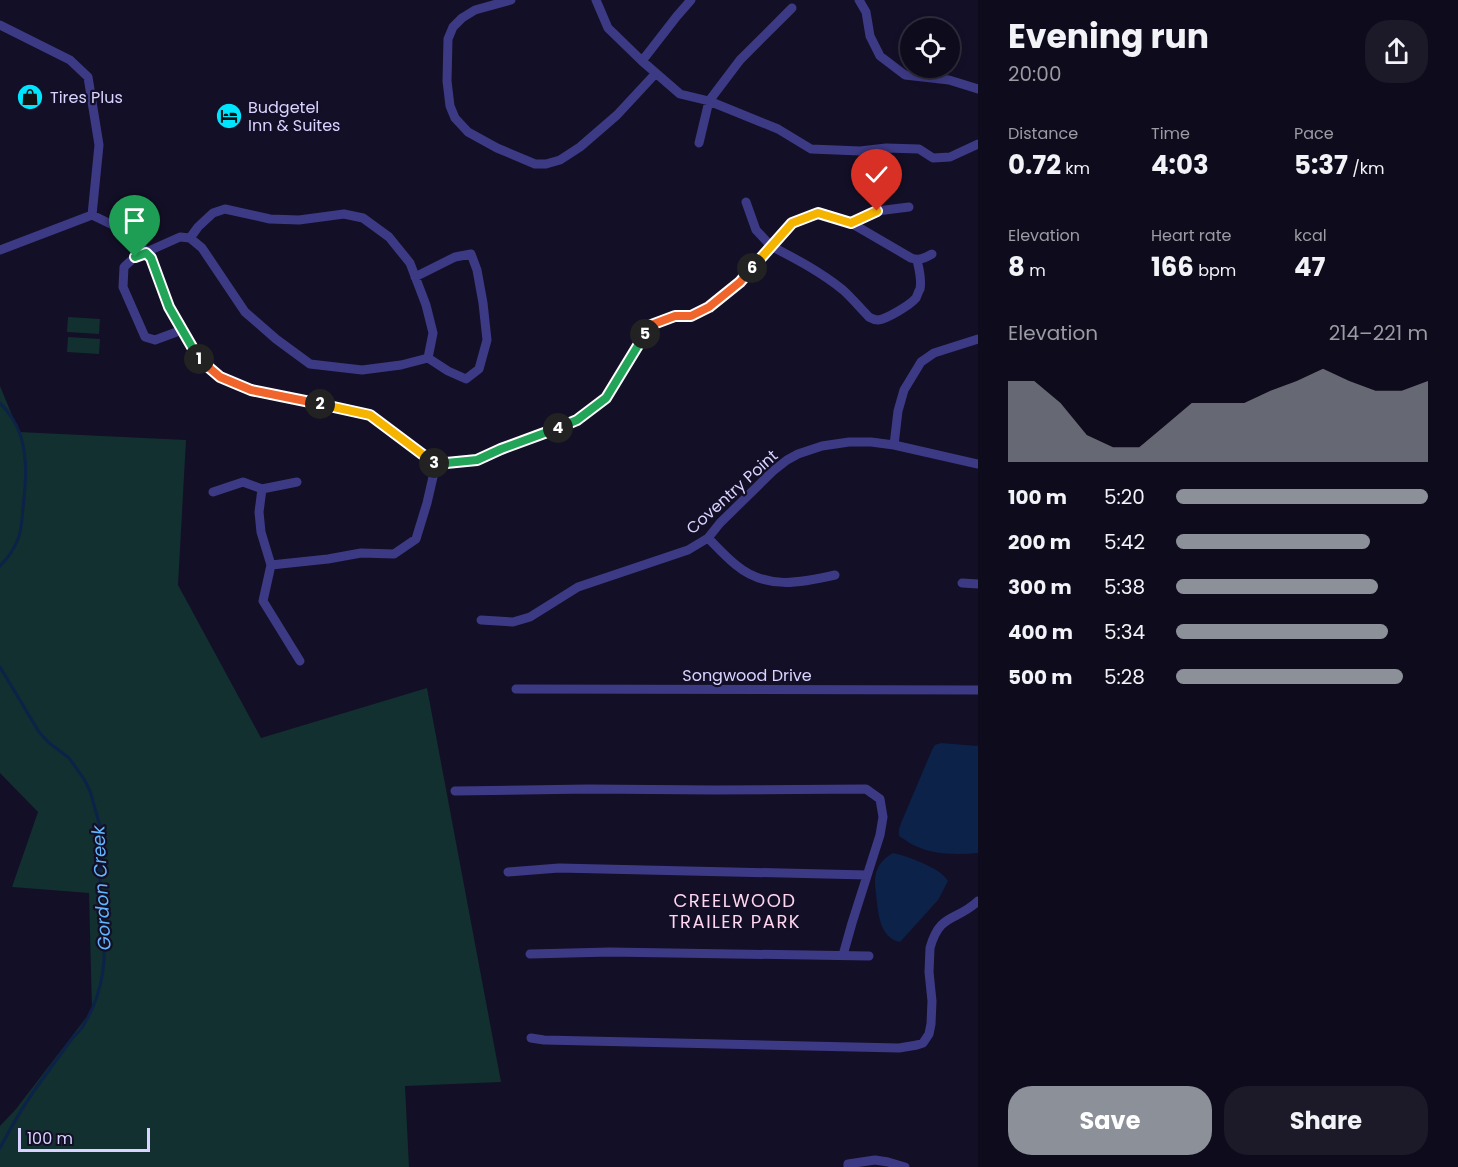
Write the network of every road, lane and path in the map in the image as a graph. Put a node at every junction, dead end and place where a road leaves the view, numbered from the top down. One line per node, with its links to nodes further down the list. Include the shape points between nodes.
1 (511, 0): 8 (street, via 474,10 453,27 448,39 447,81 455,118 468,132 498,148 535,164 560,160 617,115)
2 (596, 0): 7 (street, via 608,28)
3 (691, 0): 7 (street)
4 (859, 0): 9 (street, via 880,56 905,75 948,80)
5 (792, 8): 10 (street, via 740,60)
6 (0, 25): 15 (street, via 70,60 88,78 99,145)
7 (642, 61): 8 (street)
8 (656, 73): 10 (street, via 680,94)
9 (978, 89)
10 (709, 101): 11 (street); 12 (street, via 778,129 811,150 918,149 933,158 950,157)
11 (699, 143)
12 (978, 144)
13 (746, 202): 18 (street, via 756,230)
14 (909, 207): 16 (street, via 877,211)
15 (92, 216): 19 (street); 20 (street, via 117,227)
16 (851, 223): 18 (street, via 818,213 792,223); 22 (street)
17 (190, 237): 20 (street, via 180,237); 23 (street, via 213,213 225,209 270,219 344,214 363,218 389,237 410,263); 26 (street, via 202,248 245,312 310,363 362,370)
18 (771, 246): 22 (street, via 829,279 874,320 916,298 921,282); 28 (street, via 740,282 709,307 691,316 675,316 651,325 606,398 577,420 477,460)
19 (0, 250)
20 (146, 253): 24 (street); 24 (street, via 124,267 123,287 145,337 155,340)
21 (932, 254): 22 (street)
22 (917, 260)
23 (415, 277): 26 (street, via 434,333); 26 (street, via 471,254 483,303 487,340 479,369 466,379)
24 (182, 330): 28 (street, via 200,361 220,377 251,390 370,415)
25 (978, 339): 27 (street, via 934,353 921,362 904,390)
26 (428, 358)
27 (894, 445): 29 (street, Coventry Point); 33 (street, Coventry Point, via 849,442 798,454 773,471)
28 (436, 464): 34 (street, via 416,539 394,554 361,553)
29 (978, 464)
30 (297, 482): 31 (street)
31 (261, 489): 32 (street, via 243,482); 34 (street, via 261,532)
32 (213, 492)
33 (708, 538): 35 (street, via 737,566 760,580 800,583); 38 (street, Coventry Point, via 688,550 578,587 530,617 513,622)
34 (271, 566): 39 (street, via 263,601)
35 (835, 575)
36 (962, 584): 37 (street)
37 (978, 584)
38 (481, 620)
39 (300, 661)
40 (516, 689): 41 (street, Songwood Drive)
41 (978, 690)
42 (455, 791): 44 (street, via 866,789 880,799 883,817)
43 (508, 872): 44 (street, via 559,868)
44 (867, 875): 47 (street)
45 (978, 901): 49 (street, via 944,922 932,939 932,1024 927,1039 917,1046)
46 (530, 954): 47 (street)
47 (843, 955): 48 (street)
48 (869, 956)
49 (531, 1038)
50 (848, 1167): 51 (street, via 875,1160)
51 (905, 1167)

